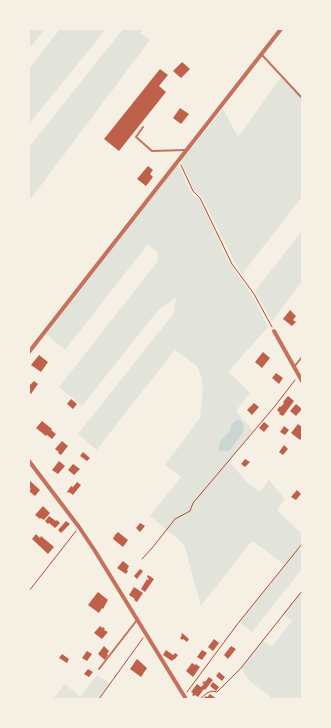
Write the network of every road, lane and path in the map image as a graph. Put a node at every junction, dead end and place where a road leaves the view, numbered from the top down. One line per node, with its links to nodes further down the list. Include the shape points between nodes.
1 (281, 29): 2 (street)
2 (261, 54): 3 (lane); 5 (street)
3 (302, 98)
4 (143, 127): 5 (lane, via 136,137 152,151)
5 (186, 150): 6 (street)
6 (178, 160): 7 (path, via 193,191 200,198 232,264 254,294); 8 (street)
7 (274, 331): 10 (street)
8 (29, 352)
9 (302, 357): 10 (lane)
10 (294, 367): 11 (street)
11 (299, 375): 12 (street); 16 (path, via 193,503 190,511 175,519)
12 (302, 381)
13 (29, 461): 14 (street)
14 (79, 527): 17 (path); 19 (street)
15 (302, 544): 22 (path)
16 (142, 559)
17 (29, 591)
18 (302, 591): 25 (path, via 241,668 216,692 207,693)
19 (137, 620): 20 (street); 21 (lane)
20 (146, 634): 22 (street); 23 (path)
21 (99, 669)
22 (183, 695): 24 (street)
23 (98, 699)
24 (186, 699)
25 (200, 699)

